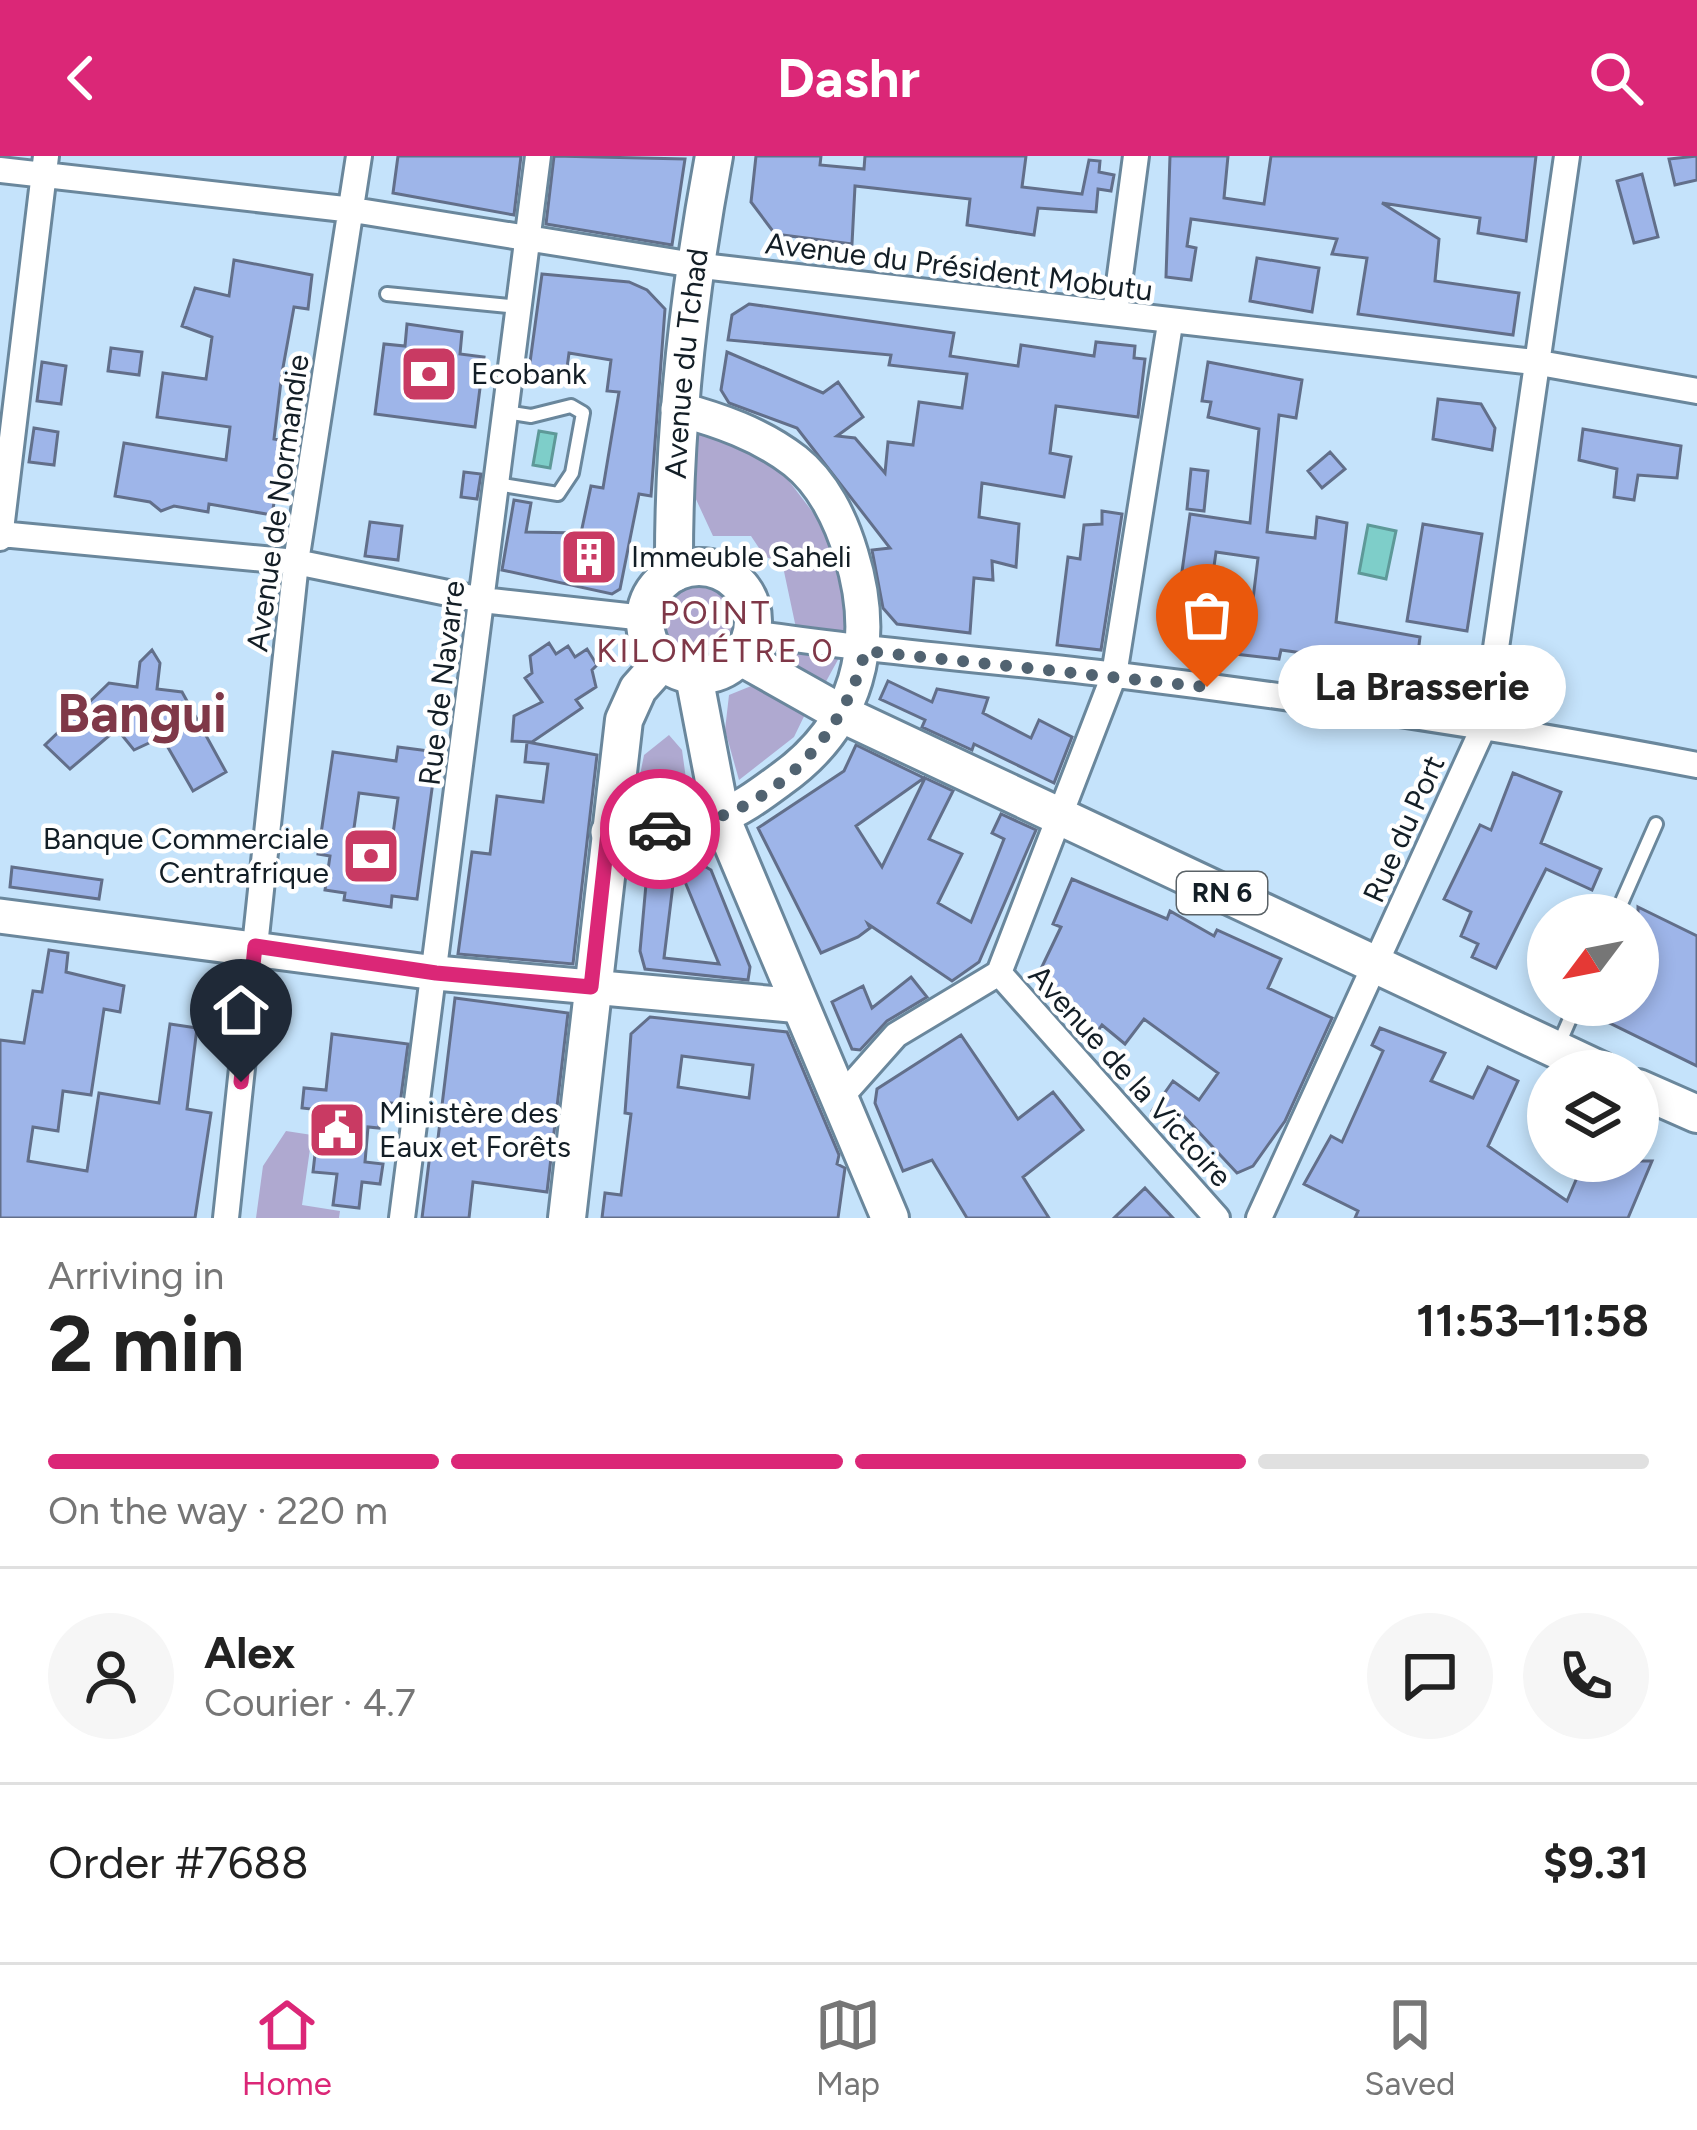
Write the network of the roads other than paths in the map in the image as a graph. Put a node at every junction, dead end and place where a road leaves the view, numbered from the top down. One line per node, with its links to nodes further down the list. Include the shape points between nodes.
1 (359, 156): 8 (street, Avenue de Normandie)
2 (538, 156): 9 (street, Rue de Navarre)
3 (714, 156): 10 (main road, Avenue du Tchad)
4 (1136, 156): 13 (street)
5 (1567, 156): 15 (street, Rue du Port)
6 (45, 166): 7 (street, Avenue du Président Mobutu); 8 (street, Avenue du Président Mobutu); 20 (street)
7 (0, 170)
8 (352, 210): 9 (street, Avenue du Président Mobutu); 21 (street, Avenue de Normandie)
9 (529, 241): 10 (street, Avenue du Président Mobutu); 12 (street, Rue de Navarre)
10 (694, 265): 13 (street, Avenue du Président Mobutu); 17 (main road, Avenue du Tchad)
11 (387, 293): 12 (lane)
12 (520, 307): 18 (street, Rue de Navarre)
13 (1115, 313): 14 (street, Avenue du Président Mobutu)
14 (1170, 324): 15 (street, Avenue du Président Mobutu); 28 (street)
15 (1534, 362): 16 (street, Avenue du Président Mobutu); 30 (street, Rue du Port)
16 (1697, 391)
17 (678, 409): 22 (main road, Avenue du Tchad); 26 (street, via 761,440 823,492 855,567)
18 (506, 412): 19 (street, Rue de Navarre); 19 (lane, via 530,416 571,406 583,413 572,473 558,494)
19 (497, 484): 23 (street, Rue de Navarre)
20 (0, 535): 21 (street)
21 (296, 562): 23 (street); 38 (street, Avenue de Normandie)
22 (674, 573): 24 (main road, via 654,591); 25 (main road, via 714,568 732,578 753,612)
23 (482, 600): 24 (street); 40 (street, Rue de Navarre)
24 (645, 618): 27 (main road, via 649,642)
25 (747, 645): 26 (street); 27 (main road, via 728,668); 29 (main road, RN 6)
26 (865, 651): 28 (street); 29 (street)
27 (678, 669): 33 (main road); 35 (main road, via 638,689 624,720)
28 (1114, 674): 30 (street); 32 (street)
29 (844, 715): 32 (main road, RN 6); 33 (street, via 800,766)
30 (1484, 724): 31 (street); 39 (street, Rue du Port)
31 (1697, 765)
32 (1060, 814): 39 (main road, RN 6); 41 (street)
33 (721, 817): 35 (street); 43 (main road)
34 (1656, 824): 36 (lane)
35 (608, 832): 42 (main road)
36 (1625, 894)
37 (0, 916): 38 (street)
38 (255, 946): 40 (street); 49 (street, Avenue de Normandie)
39 (1375, 968): 45 (main road, RN 6); 54 (street, Rue du Port)
40 (436, 973): 42 (street); 50 (street, Rue de Navarre)
41 (999, 973): 47 (street, via 896,1035); 53 (street, Avenue de la Victoire)
42 (591, 987): 43 (street); 51 (main road)
43 (800, 1006): 47 (main road)
44 (1567, 1026): 45 (lane)
45 (1556, 1050)
46 (1659, 1097): 48 (main road)
47 (840, 1098): 52 (main road)
48 (1697, 1114)
49 (226, 1218)
50 (402, 1218)
51 (567, 1218)
52 (890, 1218)
53 (1216, 1218)
54 (1258, 1218)

